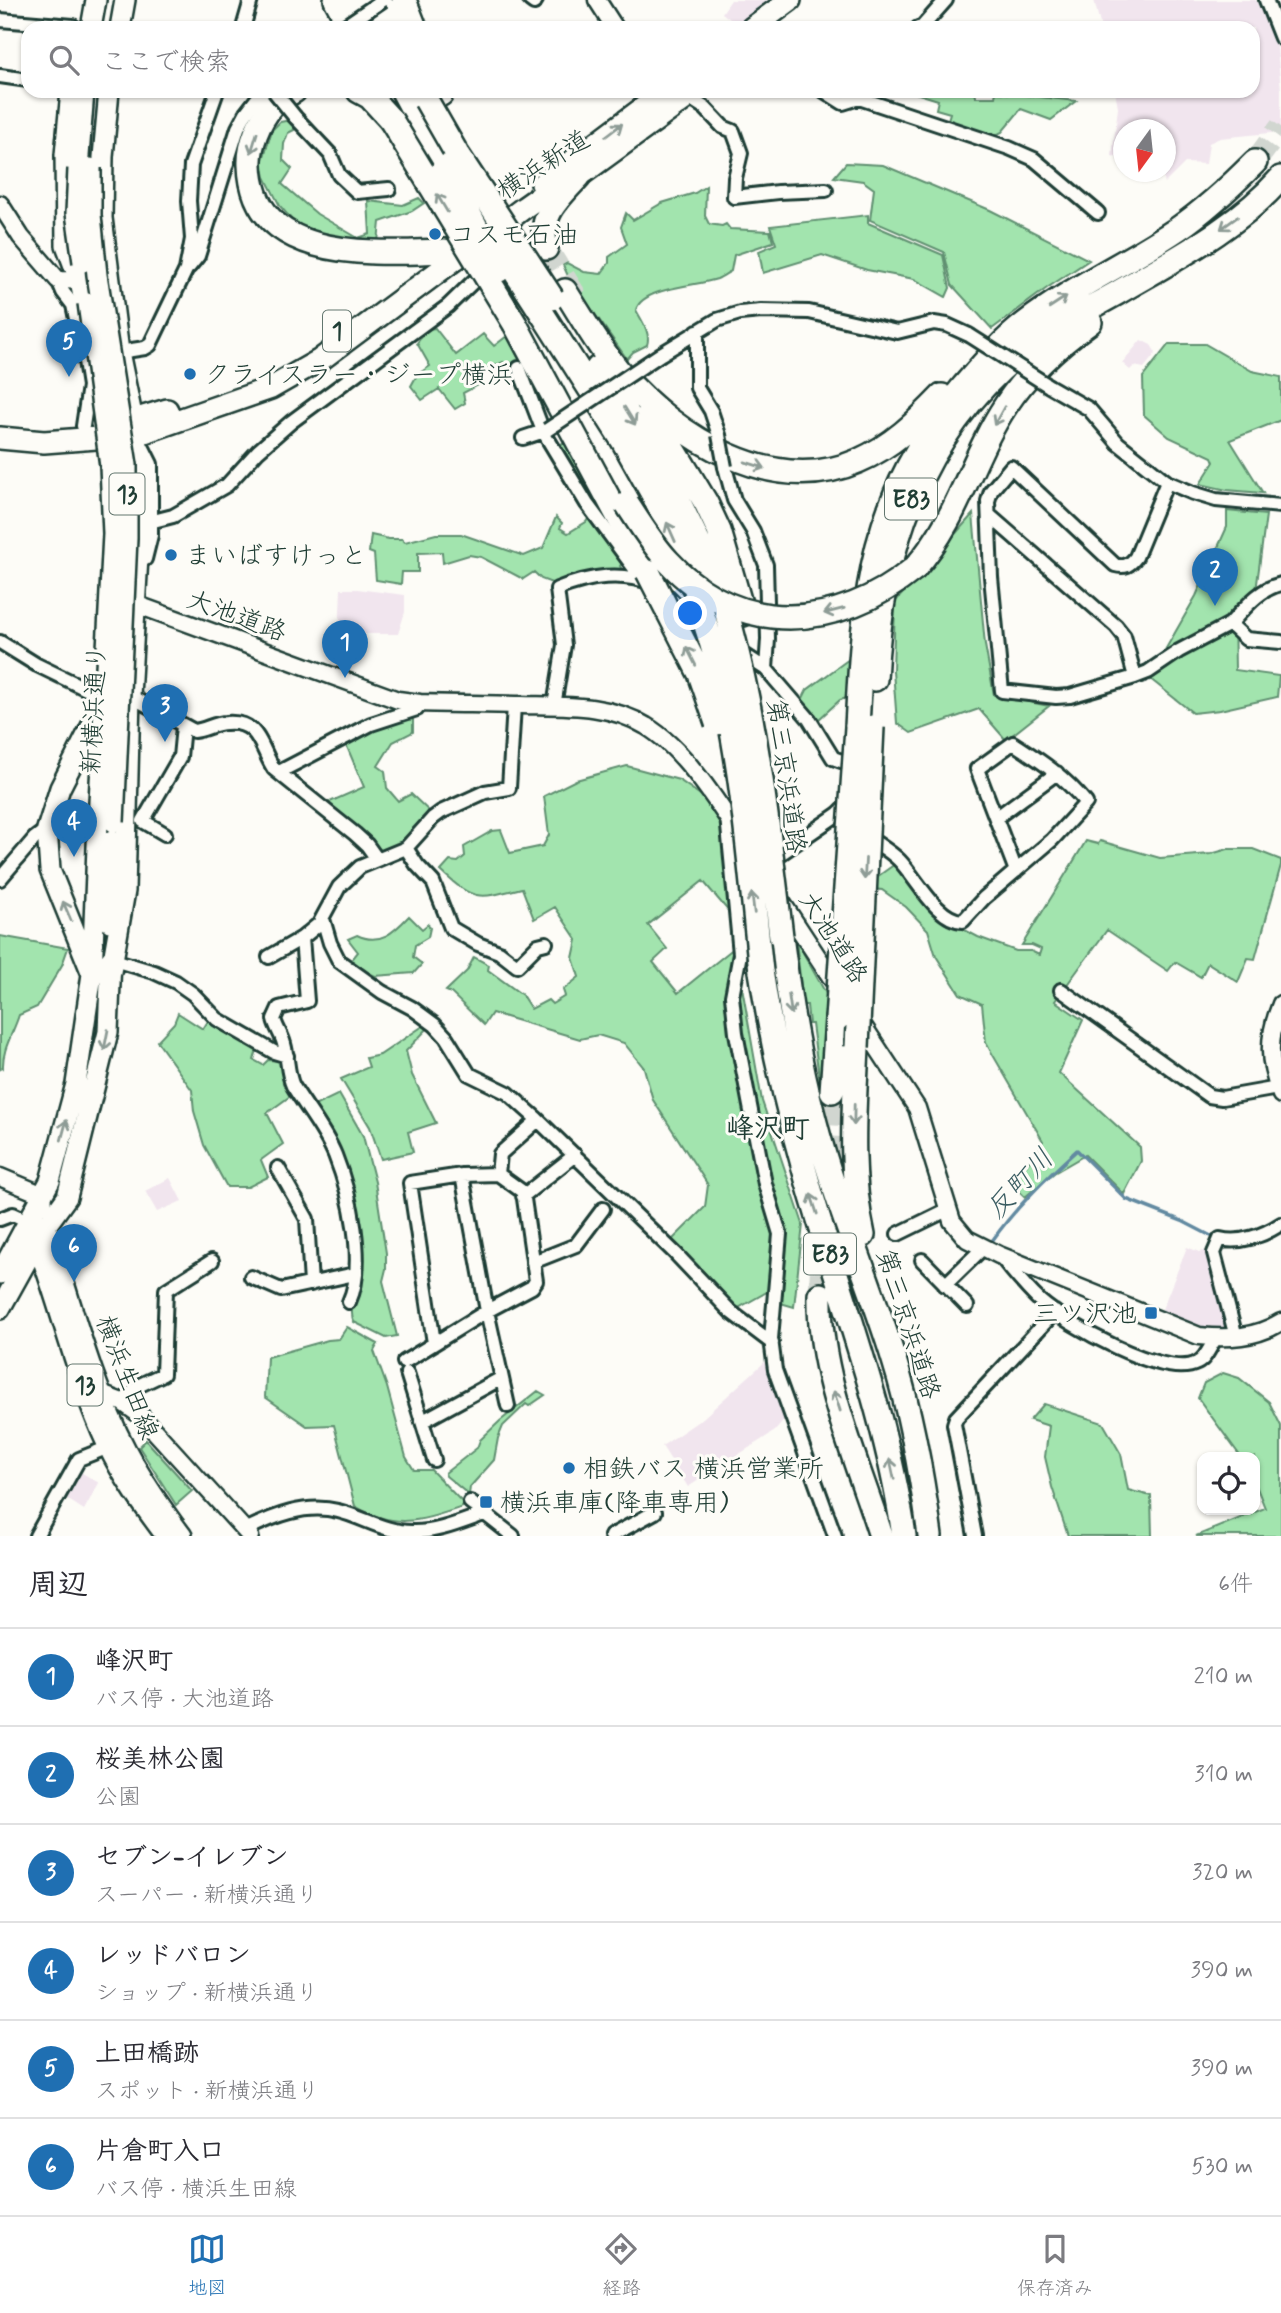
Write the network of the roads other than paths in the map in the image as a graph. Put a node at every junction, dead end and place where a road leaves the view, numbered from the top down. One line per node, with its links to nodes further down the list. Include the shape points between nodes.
1 (86, 0): 18 (main road)
2 (96, 0): 19 (main road)
3 (113, 0): 20 (main road)
4 (125, 0): 21 (main road)
5 (251, 0): 22 (street)
6 (336, 0): 23 (highway)
7 (360, 0): 16 (highway)
8 (404, 0): 25 (highway)
9 (530, 0): 10 (street)
10 (536, 0)
11 (597, 0): 26 (street)
12 (790, 0): 27 (highway)
13 (806, 0): 28 (highway)
14 (946, 0): 29 (street)
15 (1266, 0): 31 (street)
16 (383, 13): 24 (street, bridge)
17 (0, 20): 30 (street)
18 (83, 21)
19 (85, 21)
20 (110, 21)
21 (121, 21)
22 (245, 21)
23 (347, 21)
24 (361, 21)
25 (412, 21)
26 (610, 21)
27 (762, 21)
28 (780, 21)
29 (925, 21)
30 (21, 22)
31 (1281, 38)
32 (0, 76): 33 (street)
33 (21, 79)
34 (70, 98): 65 (main road, via 65,155 66,245)
35 (84, 98): 51 (main road, 新横浜通り / 13)
36 (99, 98): 51 (main road, 新横浜通り / 13)
37 (108, 98): 63 (main road, via 102,218)
38 (215, 98): 62 (street, via 191,166 192,239)
39 (258, 98): 62 (street, via 238,128 198,256)
40 (280, 98): 54 (street, bridge, via 357,192)
41 (283, 98): 60 (highway, one-way to 60, via 273,104 258,128 250,157 250,181 270,218 291,234 318,245 391,253)
42 (394, 98): 49 (highway)
43 (662, 98): 60 (highway, 横浜新道 / 1, one-way to 43)
44 (662, 98): 52 (highway, 横浜新道 / 1)
45 (696, 98): 55 (street, via 723,127 733,131 741,153 734,197)
46 (835, 98): 47 (street, via 843,103)
47 (854, 98)
48 (868, 98): 58 (street, via 1034,159)
49 (419, 99): 66 (highway, one-way to 49, bridge); 66 (highway, 第三京浜道路 / E83, bridge, via 457,154); 66 (highway, 第三京浜道路 / E83, bridge, via 444,167)
50 (1255, 162): 67 (highway, E83, one-way to 50, via 1179,228)
51 (84, 169): 118 (main road, 新横浜通り / 13, bridge, via 76,213 110,466 113,534)
52 (579, 176): 57 (highway, 横浜新道 / 1); 59 (highway, via 547,213)
53 (1281, 178): 61 (highway, E83, one-way to 61, via 1250,208)
54 (389, 189)
55 (826, 190)
56 (0, 204): 64 (street)
57 (525, 207): 74 (highway, 横浜新道 / 1, via 320,360 271,388); 82 (street, via 479,276 448,306 291,422 227,485 173,516)
58 (1098, 213)
59 (546, 248)
60 (445, 251): 74 (highway, 横浜新道 / 1, via 315,348 269,373)
61 (1177, 258): 66 (highway, one-way to 66, bridge, via 1086,325 1024,380 988,437 947,524 915,568 876,596 840,611 795,617 754,612 715,598 684,577 649,537 627,504); 100 (highway, E83, via 1024,350 991,379 936,452 914,492 889,564)
62 (186, 270): 69 (street, via 150,345)
63 (110, 278): 65 (street); 69 (main road)
64 (58, 280): 65 (street); 72 (street, via 73,305 85,361 89,386)
65 (80, 282): 75 (main road)
66 (539, 308): 67 (highway, one-way to 67, via 612,362 660,412 709,446 758,467 783,472 833,468 877,452 928,411 979,359); 84 (highway); 88 (highway, 第三京浜道路 / E83, one-way to 88, via 662,470); 103 (highway, 第三京浜道路 / E83, one-way to 66, bridge, via 715,653 672,534 622,439)
67 (1026, 323): 100 (highway, E83, via 986,360 956,397 896,491 878,540 864,609)
68 (696, 331): 76 (street, bridge); 79 (street, bridge, via 717,320 761,311 809,312 897,332 934,323 947,325 1089,410 1118,443); 92 (street, bridge, via 697,388 719,435 734,500 766,565)
69 (119, 352): 74 (main road)
70 (519, 369): 76 (street)
71 (650, 410): 88 (highway, via 719,531)
72 (83, 426): 73 (highway, 横浜新道 / 1); 75 (highway, 横浜新道 / 1)
73 (0, 427)
74 (134, 427): 75 (highway, 横浜新道 / 1); 82 (main road)
75 (111, 431): 77 (highway, 横浜新道 / 1, via 44,442); 83 (main road)
76 (545, 431): 78 (street); 84 (street, via 587,504)
77 (0, 438)
78 (523, 438)
79 (1167, 482): 80 (street, via 1216,499); 81 (street, via 1136,557 1122,567 1011,467 991,491)
80 (1281, 506)
81 (989, 515): 93 (street, via 1116,626 1124,636); 93 (street, via 1002,691 1063,696)
82 (146, 521): 83 (street); 87 (main road)
83 (118, 535): 86 (main road)
84 (645, 575): 92 (street, via 693,621); 98 (street, via 598,577 556,589 564,645); 103 (highway, one-way to 84, bridge, via 700,674)
85 (1281, 584): 89 (street, via 1269,587)
86 (115, 596): 87 (street, 大池道路); 95 (main road)
87 (134, 604): 94 (main road); 96 (street, 大池道路, via 398,700)
88 (734, 612): 169 (highway, 第三京浜道路 / E83, one-way to 169, bridge, via 790,1009 814,1121 894,1358)
89 (1230, 624): 91 (street, via 1246,639); 93 (street)
90 (0, 642): 95 (street)
91 (1281, 642)
92 (766, 668): 105 (street, via 809,719 833,758 862,769 857,794)
93 (1135, 677)
94 (130, 696): 95 (street); 99 (street); 118 (main road, via 125,891)
95 (106, 699): 107 (main road, via 60,788)
96 (420, 703): 97 (street, 大池道路); 101 (street, via 417,709 371,724)
97 (514, 705): 98 (street, 大池道路); 109 (street, via 509,788 485,792 441,812)
98 (554, 706): 104 (street, 大池道路, via 615,713 647,726 680,754)
99 (184, 726): 101 (street, via 194,731 226,723 252,729); 108 (street, via 180,757 143,821)
100 (864, 727): 122 (highway, E83, bridge); 169 (highway, E83, one-way to 169, bridge, via 853,1157 867,1251 912,1409)
101 (279, 772): 110 (street, via 367,845)
102 (1057, 773): 106 (street); 106 (street, via 1013,743 977,769); 112 (street, via 1086,803)
103 (740, 788): 181 (highway, 第三京浜道路 / E83, one-way to 103, bridge, via 879,1414 783,1093 761,971)
104 (726, 816): 111 (street, 大池道路); 160 (street, via 740,954 732,996 736,1033 765,1184 780,1234)
105 (834, 817): 111 (street); 112 (street, via 896,857 928,900 957,921 963,921)
106 (996, 818): 112 (street)
107 (47, 829): 113 (street); 118 (main road, one-way to 107, via 50,870)
108 (165, 835)
109 (406, 848): 110 (street); 116 (street, via 433,882 451,928 499,951 517,966)
110 (377, 859): 114 (street, via 339,887)
111 (760, 867): 133 (street, 大池道路, via 917,1108)
112 (1016, 871)
113 (0, 879)
114 (323, 919): 115 (street); 124 (street, via 339,961 435,1025 469,1074 508,1093)
115 (302, 938): 117 (street); 121 (street, via 307,1001 279,1008 274,1019)
116 (546, 943)
117 (269, 957)
118 (106, 969): 121 (street, via 154,972 176,982 217,1019); 130 (main road, 新横浜通り / 13, one-way to 118); 135 (main road, 新横浜通り / 13, one-way to 135, via 108,1032 67,1197)
119 (1061, 990): 123 (street, via 1209,1096)
120 (1281, 1004): 123 (street, via 1270,1045)
121 (287, 1056): 146 (street, via 292,1083 335,1154 346,1189 356,1246)
122 (832, 1091)
123 (1280, 1091)
124 (538, 1120): 125 (street); 127 (street, via 500,1154)
125 (575, 1155): 131 (street); 160 (street, via 731,1312)
126 (278, 1168): 148 (street, via 307,1219)
127 (498, 1174): 128 (street); 131 (street)
128 (463, 1175): 154 (street); 159 (street, via 410,1184)
129 (0, 1177): 130 (street)
130 (43, 1195): 135 (main road, 新横浜通り / 13)
131 (523, 1196): 143 (street)
132 (603, 1209): 143 (street, via 576,1245)
133 (947, 1210): 137 (street); 139 (street, 大池道路, via 962,1234)
134 (0, 1219): 135 (street, via 13,1214)
135 (37, 1224): 138 (main road, 新横浜通り); 144 (main road, 新横浜通り); 163 (main road, 横浜生田線 / 13)
136 (1281, 1224): 157 (street, via 1232,1242 1220,1239 1217,1245 1214,1253)
137 (898, 1234)
138 (37, 1244): 145 (main road, 新横浜通り); 161 (main road, 横浜生田線 / 13)
139 (983, 1248): 140 (street, 大池道路); 149 (street)
140 (999, 1255): 155 (street); 158 (street, 大池道路, via 1199,1336)
141 (922, 1260): 149 (street)
142 (212, 1261): 164 (street, via 166,1290 163,1374 140,1385)
143 (533, 1262): 154 (street, via 536,1281 532,1287)
144 (0, 1274)
145 (21, 1274): 153 (main road, 新横浜通り); 161 (main road, via 44,1292 60,1341)
146 (355, 1274): 148 (street); 151 (street)
147 (251, 1277): 148 (street, via 281,1290)
148 (311, 1284)
149 (945, 1285): 152 (street)
150 (820, 1295): 180 (highway, E83, one-way to 150, via 828,1375)
151 (349, 1302)
152 (967, 1306)
153 (0, 1309)
154 (487, 1311): 159 (street); 162 (street)
155 (1055, 1312): 158 (street, via 1129,1353 1179,1368 1202,1360); 183 (street, via 956,1418)
156 (1281, 1322): 157 (street, 大池道路)
157 (1236, 1337): 158 (street, 大池道路)
158 (1216, 1338)
159 (434, 1343): 166 (street, via 406,1368)
160 (772, 1343): 179 (street, via 775,1370)
161 (80, 1374): 167 (main road, 横浜生田線 / 13)
162 (500, 1379): 165 (street); 166 (street)
163 (101, 1394): 164 (street); 176 (main road, 横浜生田線 / 13, via 126,1450)
164 (121, 1402): 173 (street, via 140,1415)
165 (508, 1406)
166 (423, 1422): 168 (street)
167 (109, 1447): 174 (street, via 79,1459); 175 (main road, 横浜生田線 / 13)
168 (434, 1460)
169 (920, 1469): 182 (highway, 第三京浜道路 / E83)
170 (470, 1502): 172 (street)
171 (655, 1512): 178 (street)
172 (484, 1514): 173 (street, via 411,1532 385,1529 340,1511 296,1510 270,1518); 177 (street)
173 (247, 1533)
174 (36, 1536)
175 (166, 1536)
176 (182, 1536)
177 (513, 1536)
178 (611, 1536)
179 (835, 1536)
180 (881, 1536)
181 (904, 1536)
182 (930, 1536)
183 (975, 1536)

